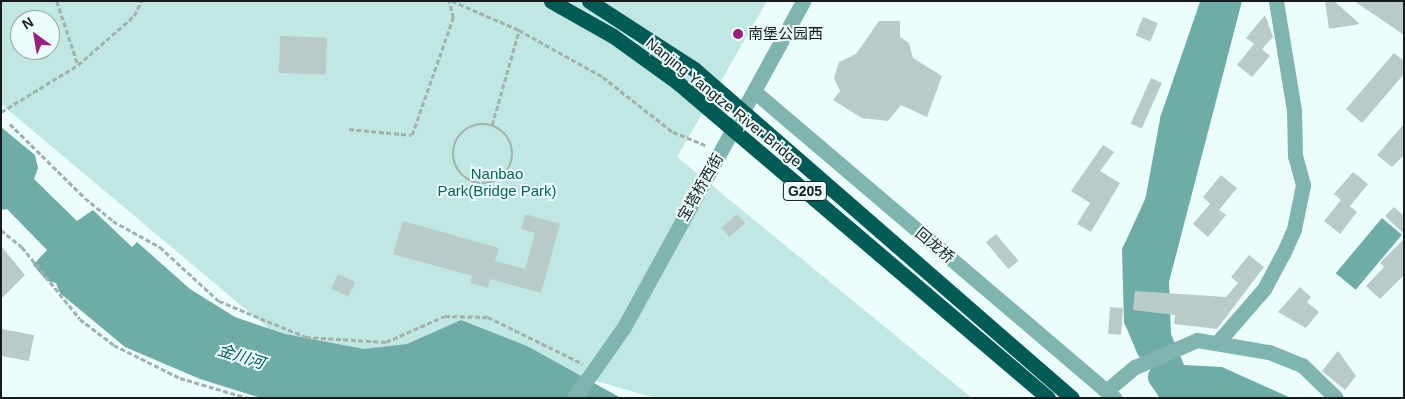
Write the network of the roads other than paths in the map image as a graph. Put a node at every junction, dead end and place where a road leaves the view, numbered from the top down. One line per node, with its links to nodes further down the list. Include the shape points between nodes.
1 (551, 1): 9 (highway, Nanjing Yangtze River Bridge / G205, via 613,36 677,82)
2 (589, 1): 10 (highway, Nanjing Yangtze River Bridge / G205, via 694,69)
3 (803, 1): 5 (street, 宝塔桥西街)
4 (1276, 1): 6 (street, via 1294,110 1295,156 1303,185 1294,229 1269,280)
5 (755, 92): 7 (street, 回龙桥); 8 (street, 宝塔桥西街, via 624,327)
6 (1217, 343): 7 (street, via 1197,340 1164,352); 11 (street, via 1269,352 1302,365)
7 (1110, 394)
8 (574, 398)
9 (1048, 398)
10 (1072, 398)
11 (1336, 398)

